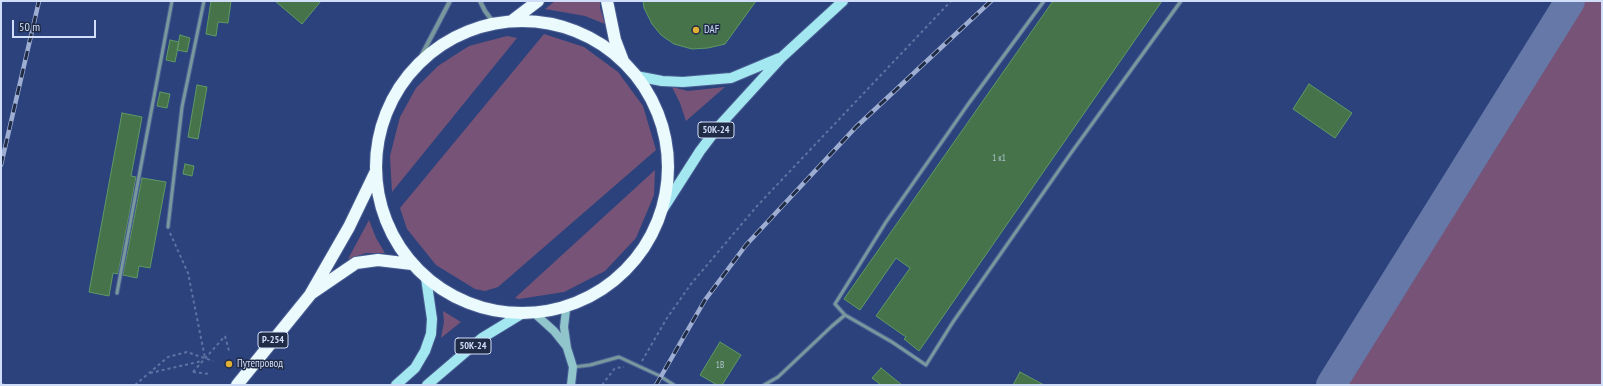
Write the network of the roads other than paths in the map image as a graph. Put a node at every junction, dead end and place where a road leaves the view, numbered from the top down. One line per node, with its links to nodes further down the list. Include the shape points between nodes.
1 (172, 1): 21 (lane)
2 (204, 1): 18 (lane, via 182,107)
3 (450, 1): 14 (street)
4 (480, 1): 11 (street)
5 (538, 1): 10 (highway)
6 (606, 1): 13 (highway, via 615,40)
7 (843, 1): 12 (main road, 50К-24)
8 (1044, 1): 25 (lane, via 886,222 835,304)
9 (1181, 1): 25 (lane, via 1071,153 926,365)
10 (513, 20): 11 (highway); 13 (highway, via 543,22 573,29 600,43)
11 (494, 23): 14 (highway, via 466,31 440,45)
12 (782, 57): 15 (main road, 50К-24, via 731,78 683,82); 17 (main road, 50К-24, via 719,126)
13 (624, 62): 15 (highway)
14 (418, 64): 16 (highway, via 394,96 380,132)
15 (636, 76): 17 (highway, via 655,107 666,141 668,177)
16 (376, 171): 19 (highway, via 384,215); 22 (highway, via 349,227)
17 (660, 212): 23 (highway, 50К-24, via 646,243 626,269 599,290)
18 (168, 227)
19 (412, 264): 20 (highway); 22 (highway, via 378,260 356,263)
20 (426, 278): 24 (highway, via 467,302 494,310); 29 (main road, via 432,319 431,334 415,368)
21 (116, 293)
22 (310, 295): 28 (highway, Р-254)
23 (569, 305): 24 (highway, 50К-24); 26 (street, via 564,327)
24 (528, 313): 26 (street, via 554,331); 30 (main road, 50К-24, via 482,338)
25 (845, 315): 33 (lane, via 778,377)
26 (567, 348): 27 (street)
27 (573, 368): 31 (street); 32 (lane, via 620,357)
28 (237, 385)
29 (396, 385)
30 (427, 385)
31 (571, 385)
32 (674, 385)
33 (764, 385)

